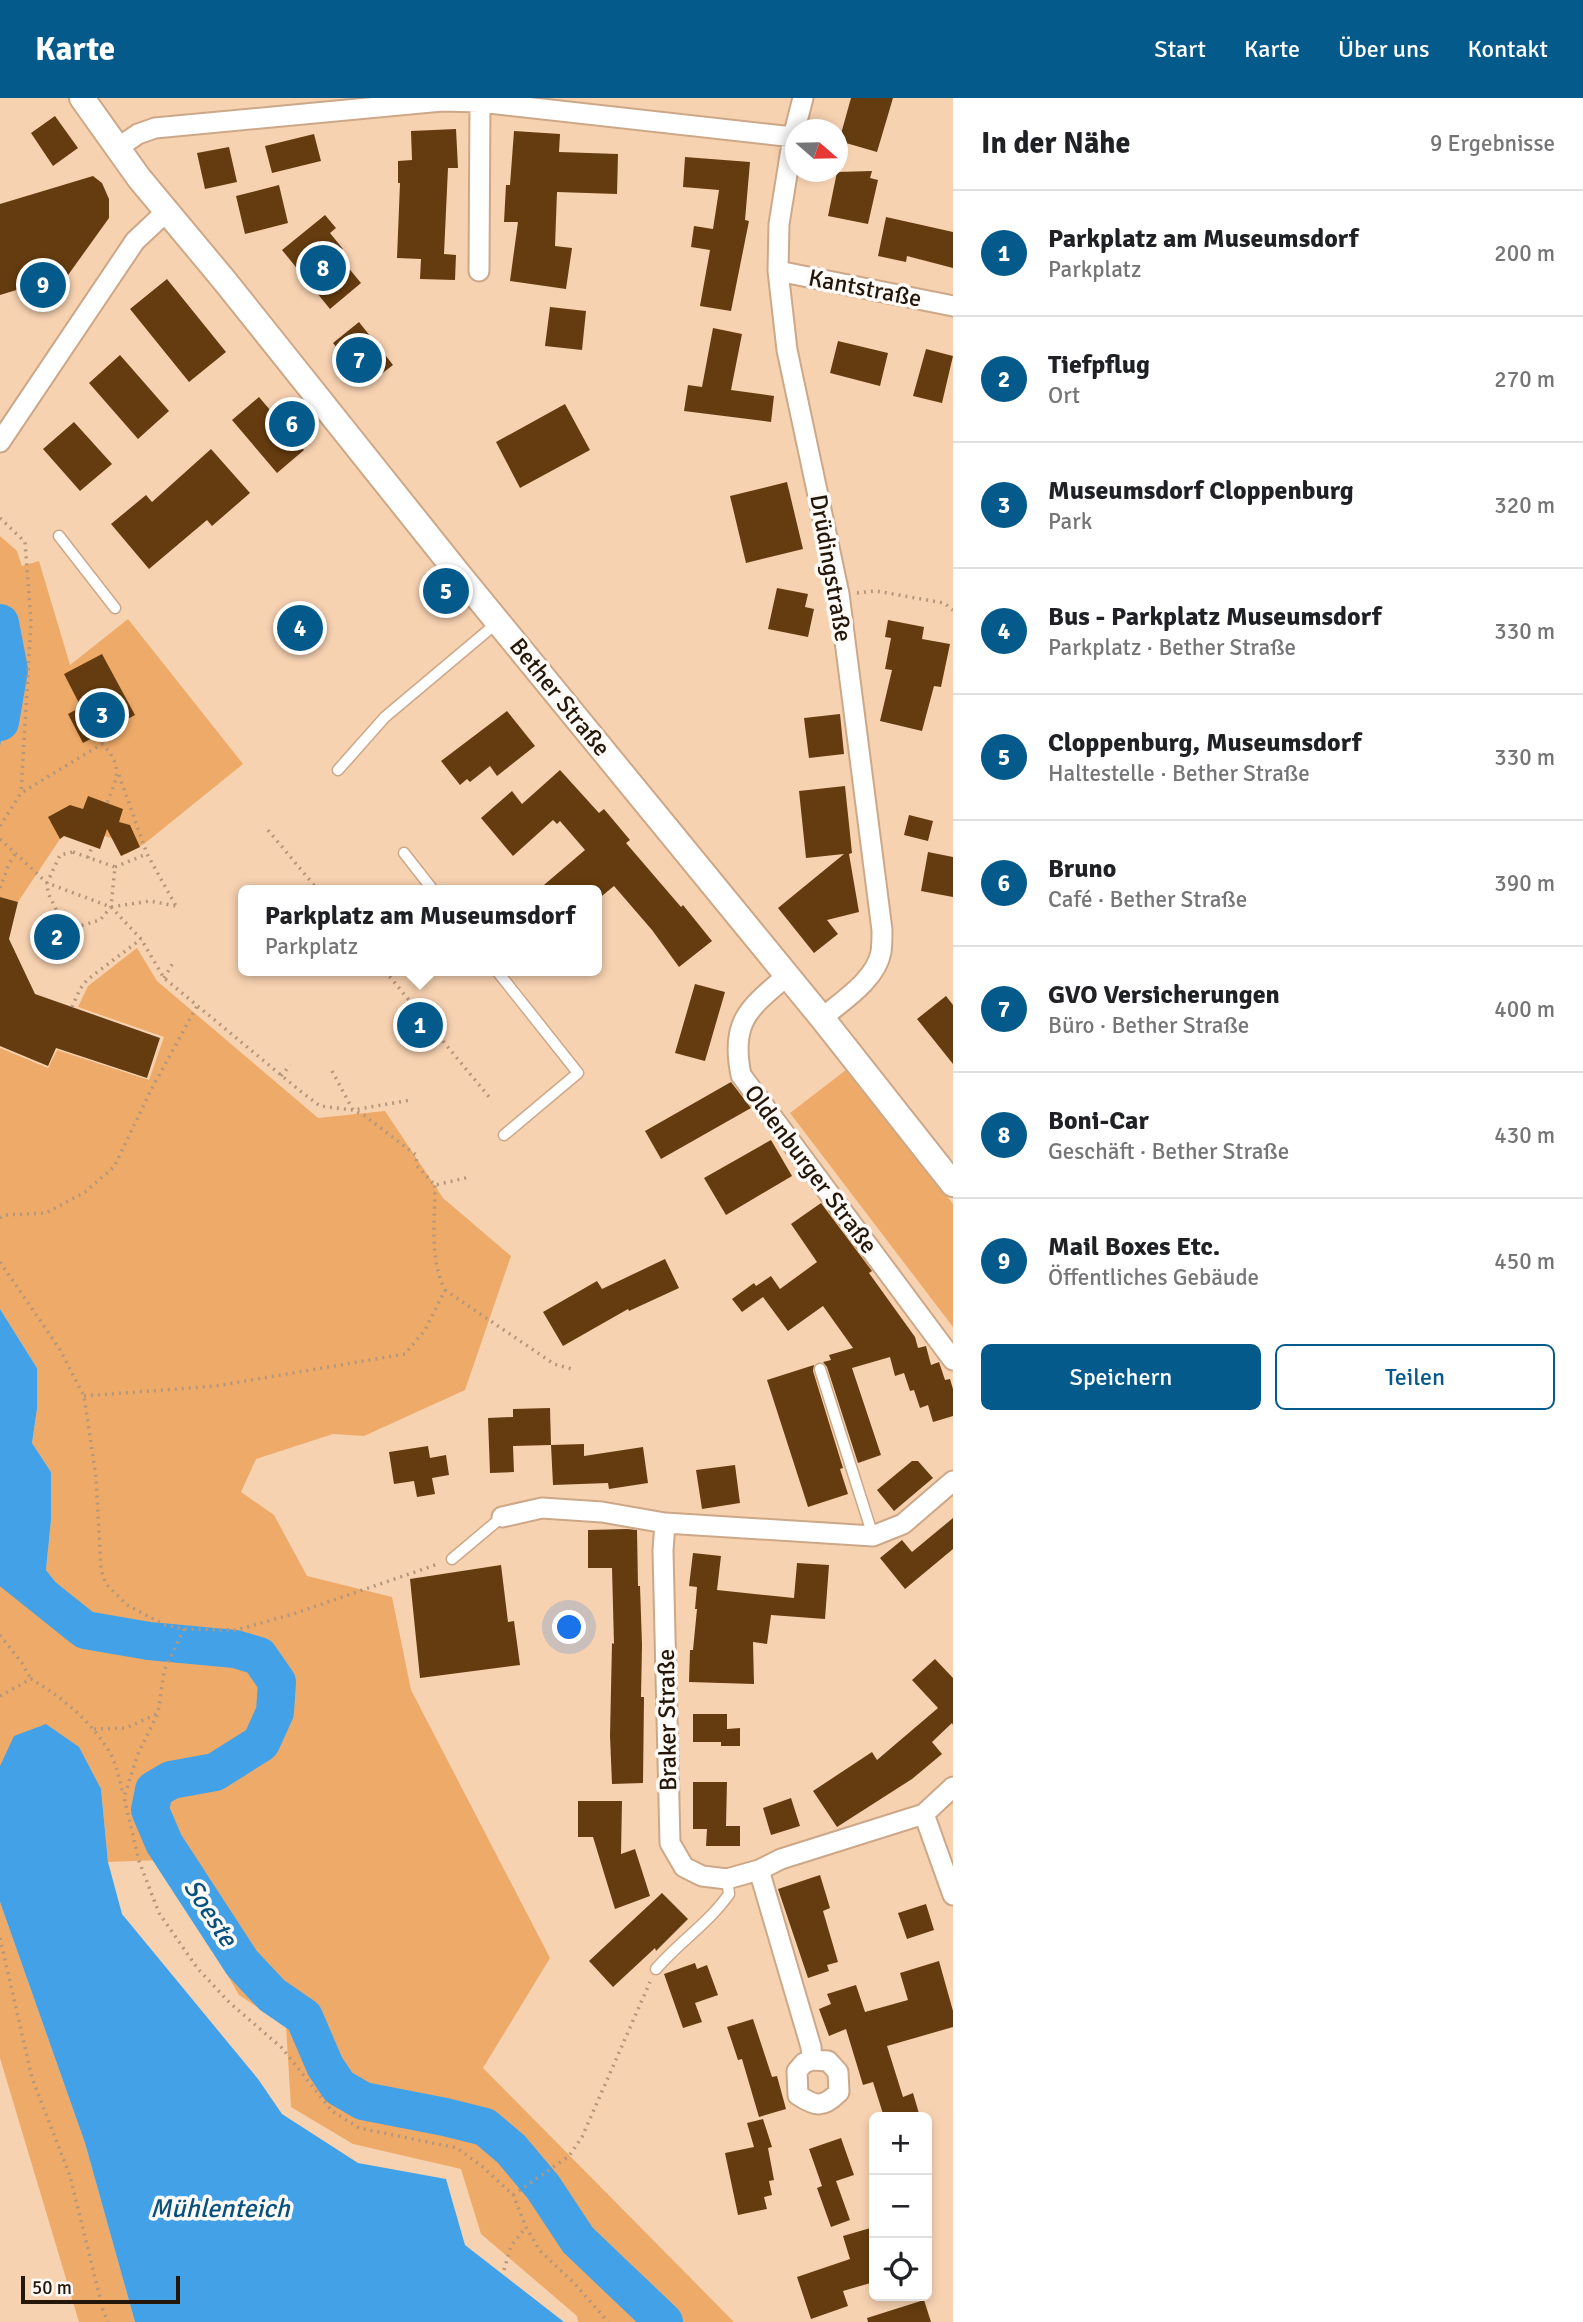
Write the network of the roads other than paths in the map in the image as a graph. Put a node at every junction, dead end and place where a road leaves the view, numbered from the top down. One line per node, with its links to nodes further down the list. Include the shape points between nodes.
1 (82, 98): 7 (street, Bether Straße)
2 (803, 98): 5 (street, Drüdingstraße)
3 (480, 102): 4 (street); 6 (street); 10 (street)
4 (357, 103): 7 (street, via 155,128)
5 (798, 119)
6 (785, 136)
7 (116, 149): 9 (street, Bether Straße)
8 (786, 182): 11 (street, Drüdingstraße)
9 (167, 211): 13 (street, via 135,241); 16 (street, Bether Straße)
10 (478, 271)
11 (778, 271): 12 (street, Kantstraße); 22 (street, Drüdingstraße, via 787,350 839,594 882,930 875,968)
12 (953, 306)
13 (0, 442)
14 (59, 536): 15 (lane)
15 (114, 608)
16 (499, 622): 17 (lane, via 385,717); 20 (street, Bether Straße)
17 (338, 770)
18 (404, 853): 19 (lane)
19 (429, 885)
20 (788, 975): 22 (street, Bether Straße); 25 (street, Oldenburger Straße, via 752,1005 739,1030 736,1051 741,1075)
21 (501, 976): 23 (lane, via 578,1073)
22 (822, 1018): 24 (street, Bether Straße)
23 (504, 1135)
24 (953, 1184)
25 (953, 1360)
26 (820, 1369): 30 (lane)
27 (953, 1481): 30 (street, via 903,1524)
28 (502, 1517): 29 (street, via 542,1508); 31 (lane)
29 (665, 1523): 30 (street); 35 (street, Braker Straße, via 670,1843 684,1867 702,1876)
30 (873, 1536)
31 (452, 1559)
32 (953, 1787): 33 (street)
33 (924, 1814): 34 (street, Braker Straße); 36 (street)
34 (759, 1870): 35 (street, Braker Straße); 38 (street)
35 (727, 1879): 37 (lane, via 729,1894 718,1910)
36 (953, 1895)
37 (656, 1969)
38 (812, 2060)

